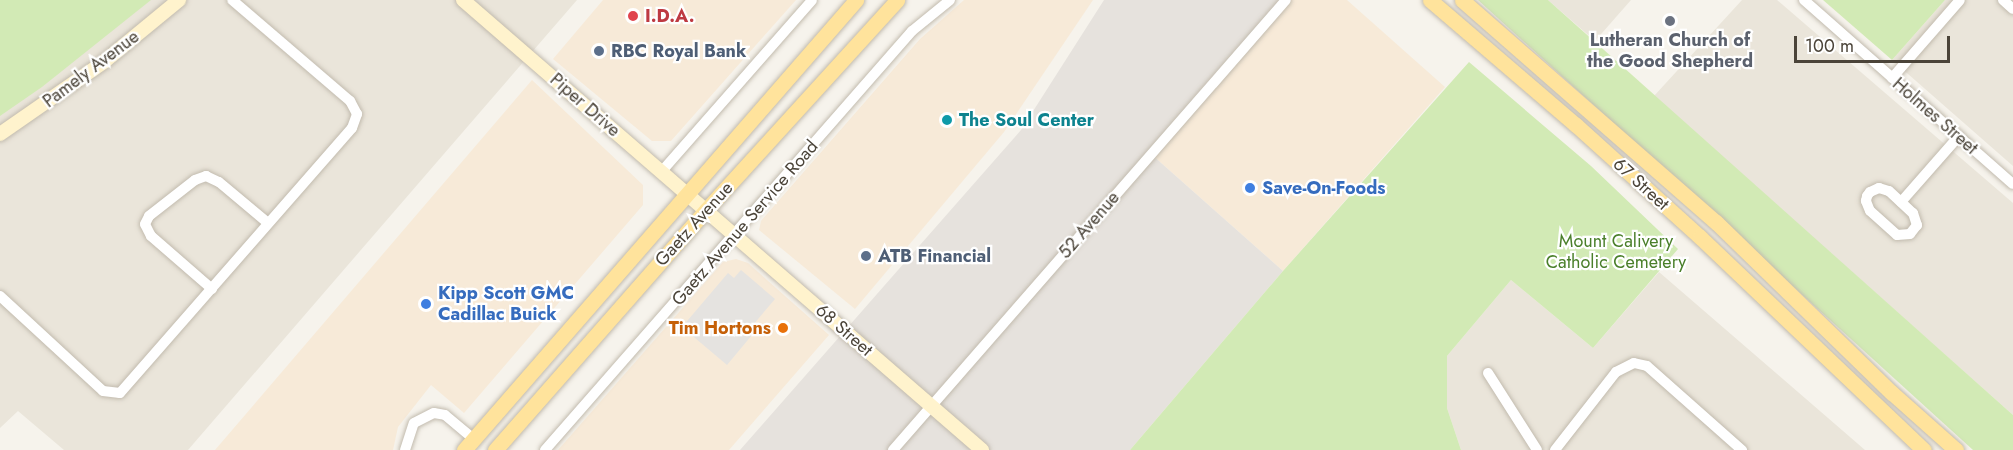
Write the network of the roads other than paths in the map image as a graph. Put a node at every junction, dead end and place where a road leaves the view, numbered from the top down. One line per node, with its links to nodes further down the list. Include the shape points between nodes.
1 (179, 0): 16 (street, Pamely Avenue, via 105,61)
2 (232, 0): 23 (street, via 350,101 357,114 352,128)
3 (463, 0): 18 (street, Piper Drive)
4 (812, 0): 18 (street)
5 (856, 0): 20 (main road, Gaetz Avenue)
6 (897, 0): 22 (main road, Gaetz Avenue)
7 (950, 0): 24 (street, Gaetz Avenue Service Road, via 912,31)
8 (1286, 0): 28 (street, 52 Avenue)
9 (1430, 0): 38 (main road, 67 Street, via 1700,237)
10 (1462, 0): 39 (main road, 67 Street, via 1716,222)
11 (1804, 0): 15 (street, Holmes Street)
12 (1960, 0): 15 (street)
13 (2002, 0): 14 (street)
14 (2013, 9)
15 (1892, 78): 17 (street, Holmes Street)
16 (0, 134)
17 (1959, 136): 19 (street, Holmes Street); 21 (street)
18 (662, 171): 20 (street, Piper Drive)
19 (2013, 183)
20 (688, 194): 22 (street, Piper Drive); 29 (main road, Gaetz Avenue)
21 (1902, 202): 21 (street, via 1879,188 1870,192 1866,201 1870,211 1898,235 1906,236 1915,230 1917,218)
22 (706, 210): 24 (street, 68 Street); 32 (main road, Gaetz Avenue)
23 (268, 223): 25 (street); 25 (street, via 219,182 206,176 152,212 145,224 147,232)
24 (735, 235): 28 (street, 68 Street); 33 (street, Gaetz Avenue Service Road)
25 (212, 289): 26 (street, via 125,390 116,394 103,390)
26 (0, 296)
27 (1488, 373): 36 (street)
28 (932, 406): 34 (street, 52 Avenue); 35 (street, 68 Street)
29 (469, 444): 31 (street, via 445,415 434,413 414,423)
30 (1736, 448): 37 (street, via 1647,366 1634,363 1616,372)
31 (405, 450)
32 (495, 450)
33 (545, 450)
34 (893, 450)
35 (982, 450)
36 (1537, 450)
37 (1555, 450)
38 (1924, 450)
39 (1956, 450)

